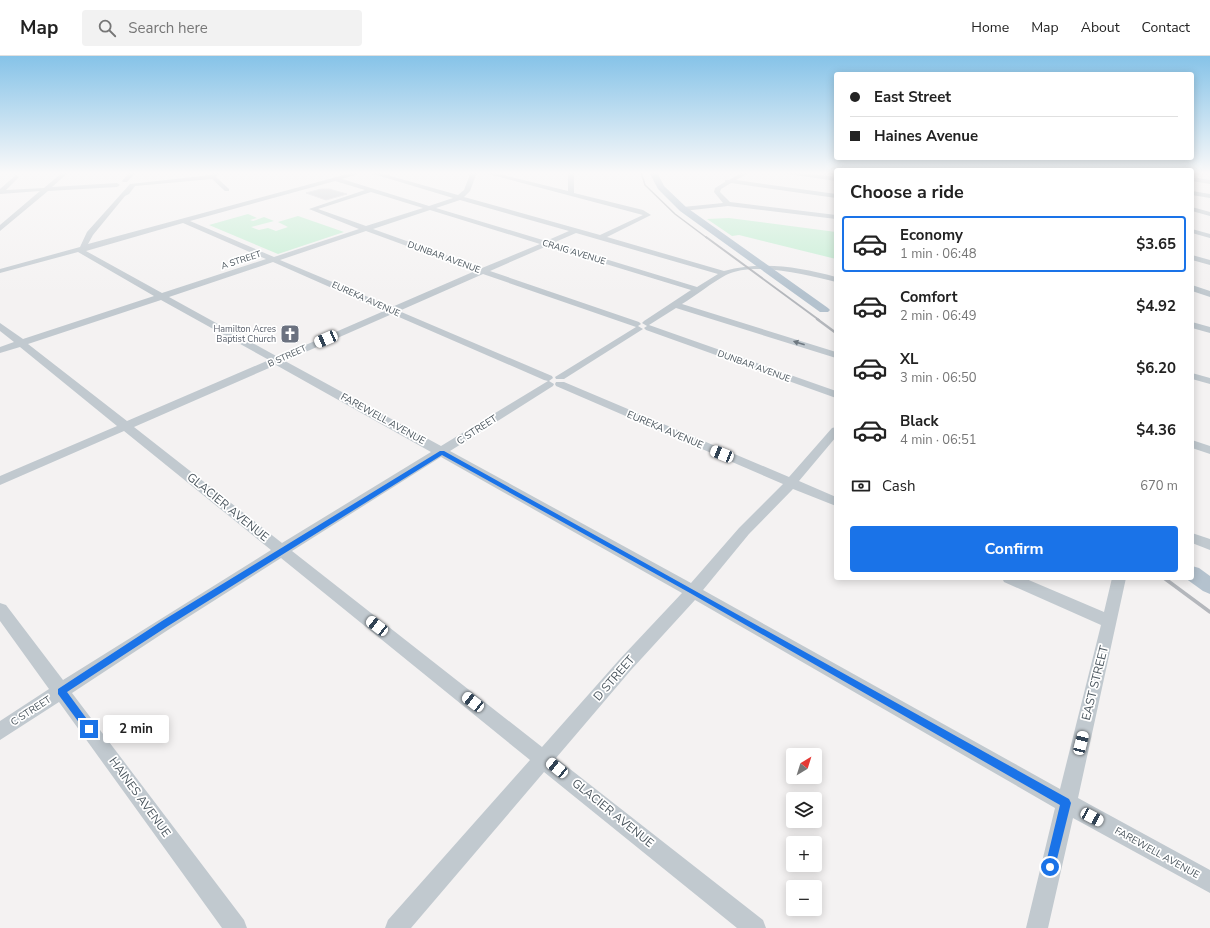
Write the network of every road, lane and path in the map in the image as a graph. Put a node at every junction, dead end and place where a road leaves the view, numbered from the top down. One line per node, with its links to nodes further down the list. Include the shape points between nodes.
1 (19, 213): 13 (street)
2 (108, 213): 20 (street, via 90,234)
3 (212, 213): 12 (street)
4 (322, 213): 14 (street, DUNBAR AVENUE)
5 (414, 213): 14 (street, A STREET)
6 (445, 213): 19 (street, CRAIG AVENUE)
7 (510, 213): 15 (street)
8 (644, 213): 18 (street, via 648,215)
9 (688, 213): 24 (main road)
10 (800, 213): 11 (street)
11 (834, 217)
12 (184, 221): 20 (street); 22 (street, EUREKA AVENUE)
13 (0, 229)
14 (364, 229): 22 (street, A STREET); 26 (street, DUNBAR AVENUE)
15 (575, 231): 18 (street); 19 (street, B STREET)
16 (1194, 232): 17 (street)
17 (1210, 236)
18 (600, 238): 27 (street)
19 (546, 243): 26 (street, B STREET); 30 (street, CRAIG AVENUE)
20 (83, 248): 25 (street); 32 (street, FAREWELL AVENUE, via 82,252)
21 (1194, 258): 23 (street)
22 (275, 259): 32 (street, A STREET); 34 (street, EUREKA AVENUE)
23 (1210, 263)
24 (765, 268): 27 (street); 28 (street, via 802,271); 35 (main road)
25 (0, 271)
26 (482, 271): 34 (street, B STREET); 39 (street, DUNBAR AVENUE)
27 (724, 273): 30 (street)
28 (834, 279)
29 (1194, 289): 31 (street)
30 (699, 290): 33 (street)
31 (1210, 294)
32 (162, 296): 41 (street, A STREET); 44 (street, FAREWELL AVENUE)
33 (676, 305): 37 (street); 43 (street, one-way to 33)
34 (393, 311): 44 (street, B STREET); 46 (street, EUREKA AVENUE)
35 (829, 313)
36 (0, 326): 41 (street, GLACIER AVENUE)
37 (648, 326): 39 (street); 48 (street, DUNBAR AVENUE)
38 (1194, 326): 40 (street)
39 (637, 327): 46 (street, C STREET)
40 (1210, 330)
41 (22, 343): 42 (street, A STREET); 49 (street, GLACIER AVENUE)
42 (0, 350)
43 (834, 354)
44 (277, 360): 49 (street, B STREET); 53 (street, FAREWELL AVENUE)
45 (1194, 377): 47 (street)
46 (554, 381): 53 (street, C STREET); 55 (street, EUREKA AVENUE)
47 (1210, 381)
48 (834, 394)
49 (126, 426): 54 (street, B STREET); 59 (street, GLACIER AVENUE)
50 (834, 432): 55 (street, D STREET)
51 (1194, 445): 52 (street)
52 (1210, 450)
53 (442, 452): 59 (street, C STREET); 64 (street, FAREWELL AVENUE)
54 (0, 481)
55 (791, 483): 56 (street, EUREKA AVENUE); 64 (street, D STREET, via 744,531)
56 (834, 501)
57 (1194, 539): 58 (street)
58 (1210, 545)
59 (283, 551): 67 (street, C STREET, via 165,623); 69 (street, GLACIER AVENUE)
60 (1194, 574): 63 (main road)
61 (1014, 580): 66 (street)
62 (1119, 580): 66 (street, EAST STREET)
63 (1210, 586)
64 (692, 591): 69 (street, D STREET); 70 (street, FAREWELL AVENUE)
65 (0, 609): 67 (street, HAINES AVENUE)
66 (1110, 622): 70 (street, EAST STREET)
67 (61, 692): 68 (street, C STREET); 72 (street, HAINES AVENUE)
68 (0, 731)
69 (545, 758): 73 (street, D STREET); 74 (street, GLACIER AVENUE)
70 (1066, 803): 71 (street, FAREWELL AVENUE); 75 (street, EAST STREET)
71 (1210, 882)
72 (236, 928)
73 (396, 928)
74 (756, 928)
75 (1037, 928)

